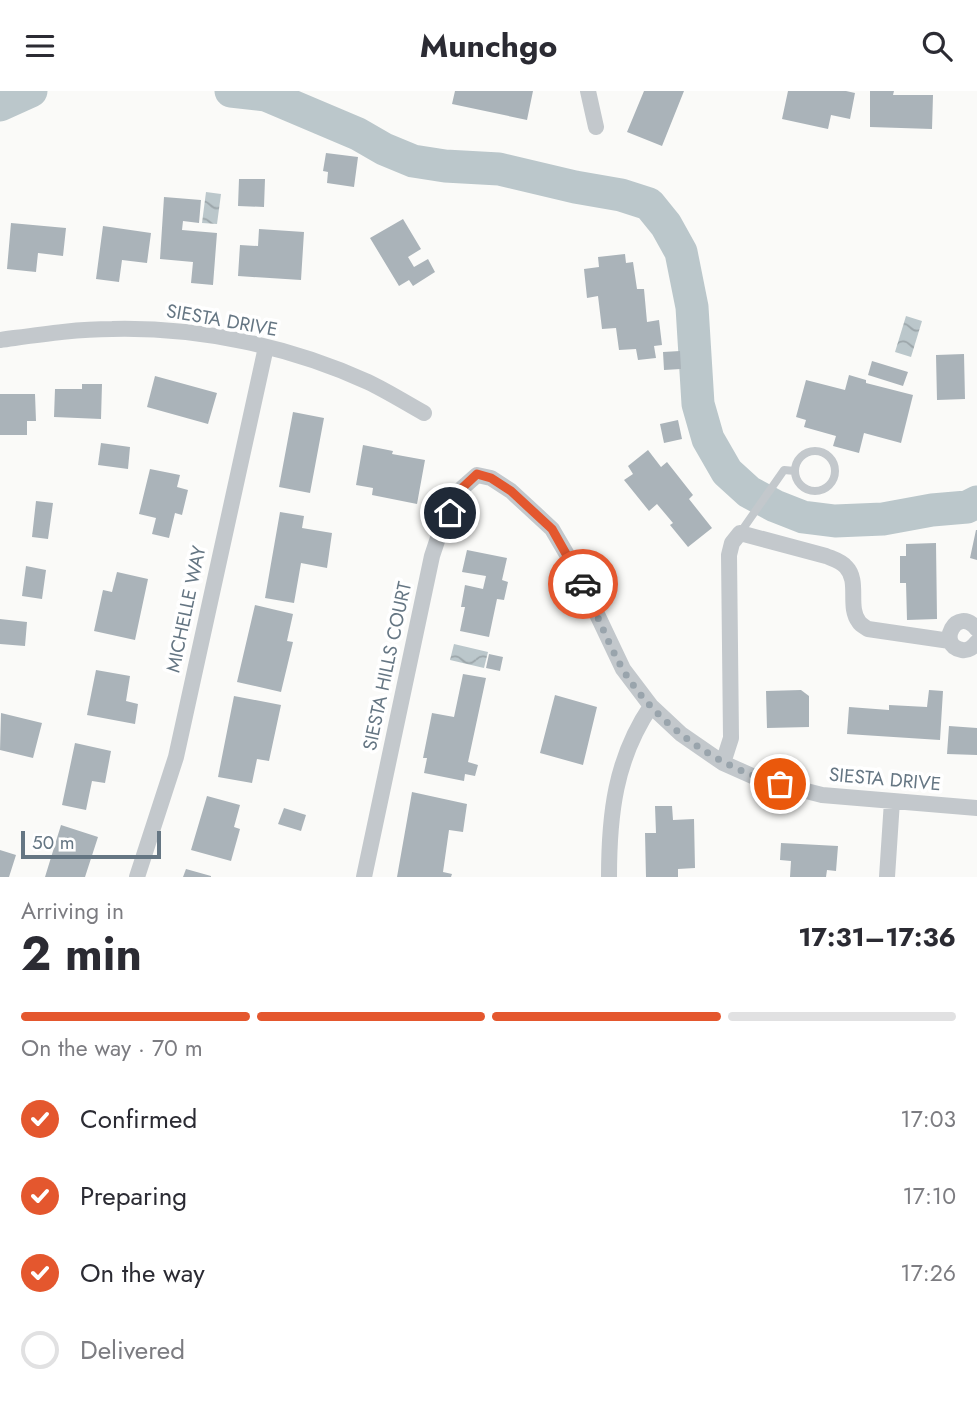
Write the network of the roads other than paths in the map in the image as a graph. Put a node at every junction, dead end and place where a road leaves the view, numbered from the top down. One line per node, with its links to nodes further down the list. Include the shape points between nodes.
1 (589, 91): 2 (street)
2 (596, 127)
3 (0, 340): 4 (street, SIESTA DRIVE, via 112,328 215,337)
4 (266, 347): 5 (street, SIESTA DRIVE, via 369,382); 16 (street, MICHELLE WAY, via 176,757)
5 (424, 413)
6 (794, 471): 6 (lane, via 801,486 816,492 830,485 836,471 830,456 815,450 800,457); 8 (lane, via 784,470)
7 (477, 474): 12 (street, SIESTA DRIVE, via 511,491 552,529 623,669); 17 (street, SIESTA HILLS COURT, via 460,490 432,556)
8 (740, 533): 10 (street, via 826,556 848,568 855,612 868,629); 13 (street, via 729,555 731,738)
9 (977, 629): 10 (street, via 970,622 959,622 950,630)
10 (950, 641): 11 (street, via 964,650)
11 (977, 642)
12 (651, 706): 13 (street, SIESTA DRIVE); 18 (street, via 638,726 618,781)
13 (723, 763): 14 (street, SIESTA DRIVE, via 760,779 822,795)
14 (892, 801): 15 (street, SIESTA DRIVE); 19 (street)
15 (977, 808)
16 (137, 877)
17 (364, 877)
18 (609, 877)
19 (887, 877)

